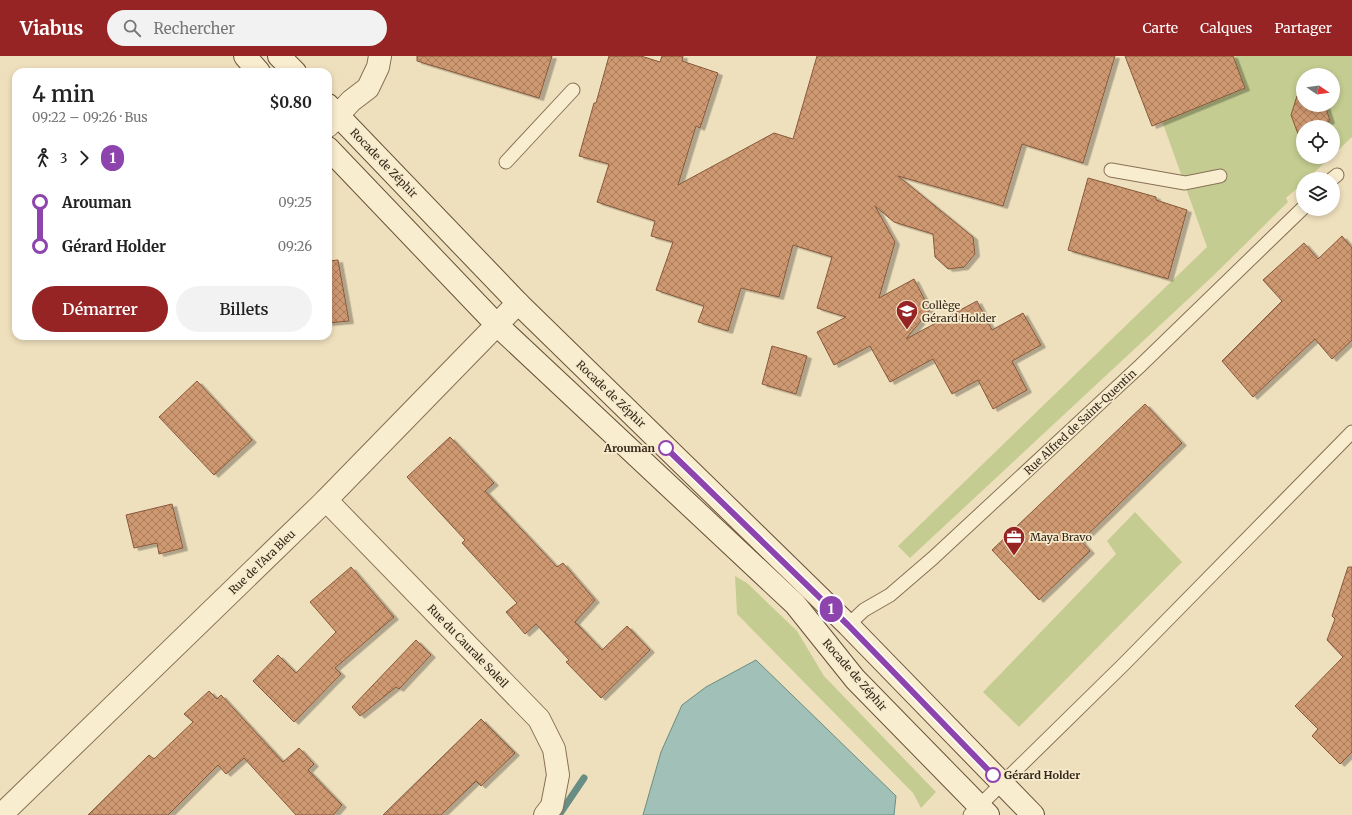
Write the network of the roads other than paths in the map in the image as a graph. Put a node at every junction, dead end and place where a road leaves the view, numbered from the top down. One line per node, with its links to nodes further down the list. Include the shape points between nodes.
1 (245, 56): 4 (main road)
2 (279, 56): 5 (main road)
3 (380, 56): 7 (main road, via 368,88)
4 (256, 68)
5 (291, 68)
6 (573, 90): 9 (lane)
7 (336, 112): 13 (main road, Rocade de Zéphir)
8 (332, 152): 14 (main road, Rocade de Zéphir)
9 (506, 162)
10 (1111, 170): 11 (lane, via 1185,183)
11 (1220, 176)
12 (1296, 215): 17 (lane, Rue Alfred de Saint-Quentin, via 1140,366 939,552 890,595 864,610)
13 (518, 303): 14 (main road, Rue de l'Ara Bleu); 17 (main road, Rocade de Zéphir)
14 (497, 325): 16 (main road, Rue de l'Ara Bleu); 19 (main road, Rocade de Zéphir, via 795,604 855,679)
15 (1352, 432): 18 (lane)
16 (326, 500): 21 (main road, Rue de l'Ara Bleu); 22 (main road, Rue du Caurale Soleil, via 539,719 554,749 558,775 552,806)
17 (848, 625): 18 (main road, Rocade de Zéphir)
18 (1002, 784): 19 (lane); 20 (main road, Rocade de Zéphir)
19 (979, 812)
20 (1031, 814)
21 (1, 815)
22 (545, 815)

